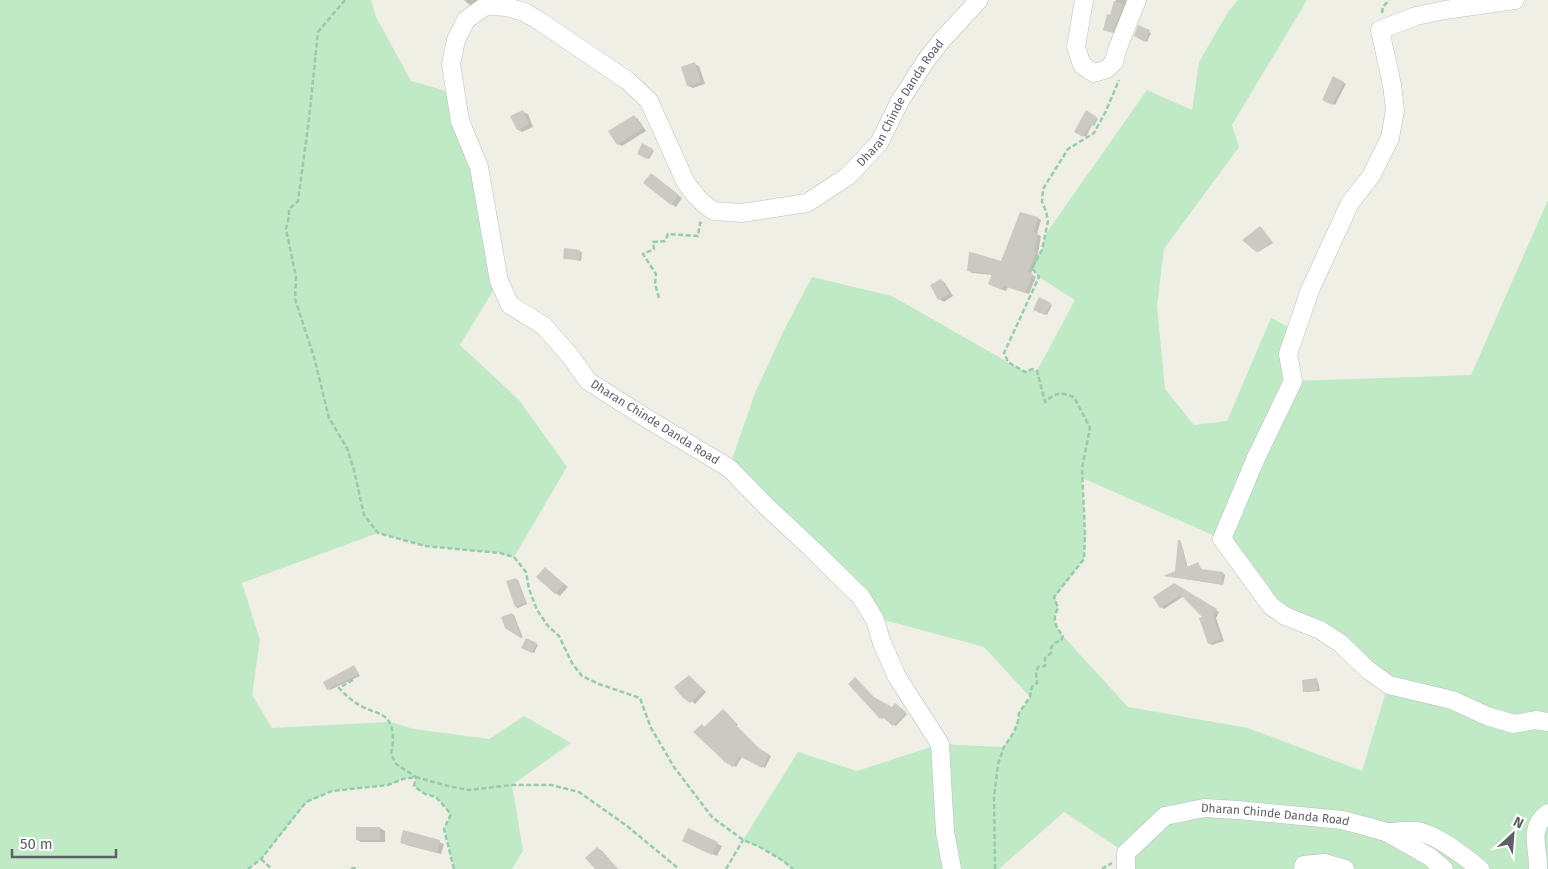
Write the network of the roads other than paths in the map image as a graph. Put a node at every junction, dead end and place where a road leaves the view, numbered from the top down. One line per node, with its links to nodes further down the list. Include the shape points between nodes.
1 (979, 0): 8 (street, Dharan Chinde Danda Road, via 927,58 879,143 848,176 807,203 742,213 714,211 705,205 686,183 649,101 628,81 524,12 507,7 484,7 466,20 456,40 451,64 460,121 479,168 499,281 510,305 544,326 588,381 729,468 861,597 875,620 897,677 940,744 945,832)
2 (1084, 0): 3 (street, via 1076,47 1082,66 1094,73 1107,69 1114,62)
3 (1136, 0)
4 (1515, 0): 5 (street, via 1416,16 1380,30 1395,110 1390,138 1371,176 1350,203 1310,290 1288,354 1293,382 1222,539 1270,606 1340,643 1389,685 1452,700 1514,724 1536,720)
5 (1548, 722)
6 (1548, 814): 14 (street, via 1536,830)
7 (1386, 832): 9 (street, Dharan Chinde Danda Road, via 1342,820 1204,808 1165,816 1126,853); 12 (street, Dharan Chinde Danda Road, via 1430,857); 13 (street, via 1416,831 1453,848)
8 (952, 869)
9 (1126, 869)
10 (1303, 869): 11 (street, via 1304,865 1324,863)
11 (1345, 869)
12 (1444, 869)
13 (1480, 869)
14 (1538, 869)

